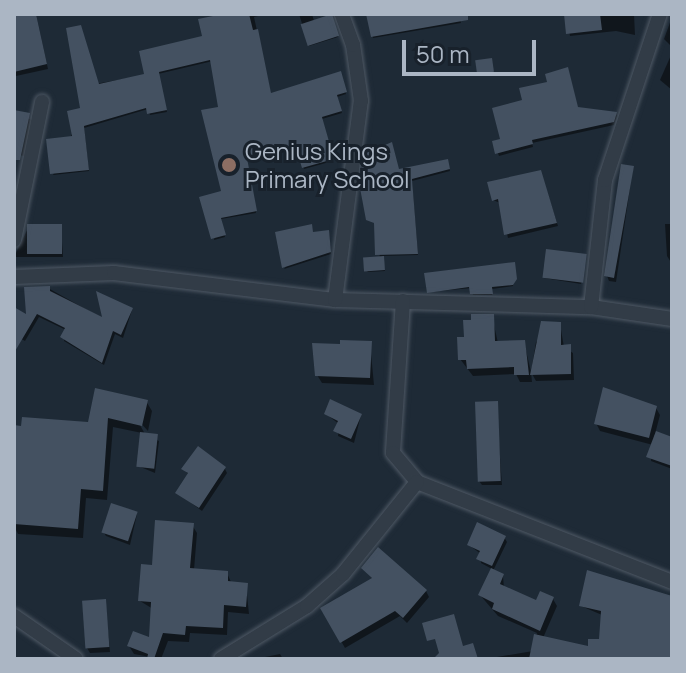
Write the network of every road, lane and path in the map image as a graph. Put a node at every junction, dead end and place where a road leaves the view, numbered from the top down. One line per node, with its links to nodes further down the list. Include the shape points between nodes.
1 (342, 14): 6 (street, via 353,45 361,101)
2 (660, 14): 8 (street, via 605,180)
3 (42, 102): 4 (street)
4 (14, 240)
5 (14, 277): 6 (street, via 114,273 186,278)
6 (335, 300): 7 (street)
7 (403, 301): 8 (street); 10 (street, via 393,453)
8 (591, 307): 9 (street)
9 (672, 319)
10 (417, 482): 11 (street); 14 (street, via 343,574 307,606)
11 (672, 582)
12 (14, 616): 13 (street)
13 (76, 659)
14 (221, 659)

